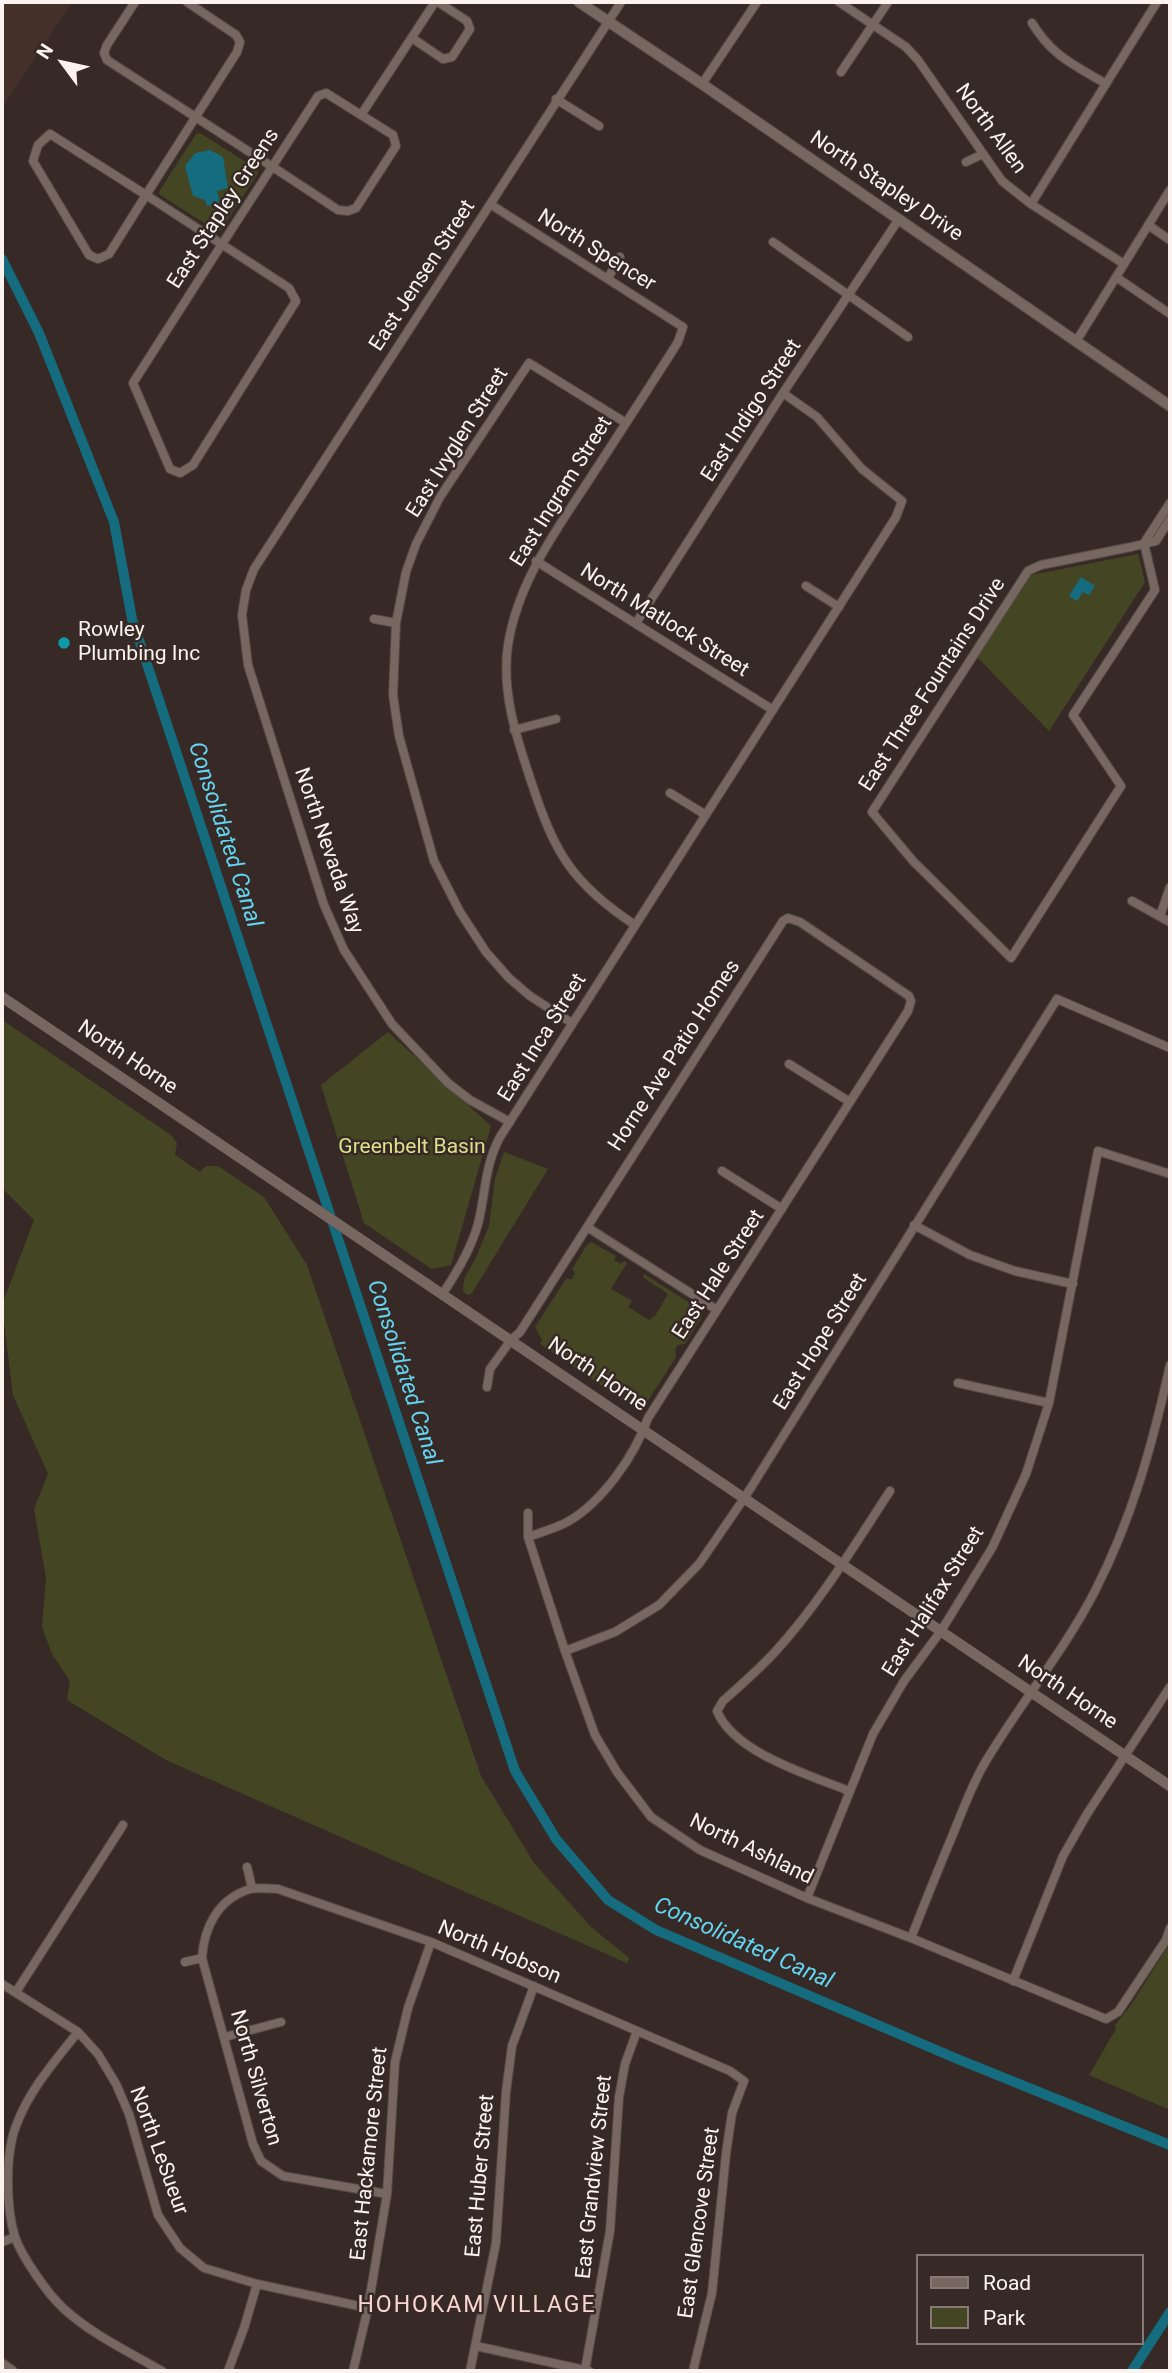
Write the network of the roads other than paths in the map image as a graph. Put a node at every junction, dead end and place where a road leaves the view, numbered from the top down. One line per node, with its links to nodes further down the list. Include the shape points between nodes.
1 (135, 2): 19 (street, via 104,53 107,60)
2 (187, 2): 19 (street, via 240,42)
3 (437, 2): 13 (street); 13 (street, via 467,21 470,29 452,57 443,59)
4 (579, 2): 10 (main road, North Stapley Drive)
5 (621, 2): 10 (street, East Jensen Street)
6 (757, 2): 15 (street)
7 (839, 2): 12 (street, North Allen)
8 (888, 2): 12 (street)
9 (1157, 2): 16 (street)
10 (608, 21): 15 (main road, North Stapley Drive); 17 (street, East Jensen Street)
11 (1032, 23): 16 (street, via 1056,54)
12 (872, 24): 14 (street); 21 (street, North Allen, via 918,60)
13 (411, 38): 18 (street)
14 (841, 72)
15 (702, 84): 28 (main road, North Stapley Drive)
16 (1106, 84): 27 (street)
17 (556, 99): 20 (street); 26 (street, East Jensen Street)
18 (361, 115): 23 (street, East Stapley Greens, via 326,93 318,96); 23 (street, East Stapley Greens, via 393,135 396,146 356,208 338,210)
19 (196, 118): 23 (street); 25 (street)
20 (598, 126)
21 (983, 153): 22 (street); 27 (street, North Allen, via 1002,181)
22 (966, 162)
23 (272, 166): 32 (street, East Stapley Greens)
24 (1170, 190): 29 (street)
25 (146, 195): 25 (street, via 108,254 98,259 89,255 33,160 38,145 50,134); 32 (street)
26 (490, 204): 36 (street, North Spencer); 49 (street, East Jensen Street)
27 (1031, 204): 34 (street, North Allen)
28 (899, 219): 37 (street, East Indigo Street); 41 (main road, North Stapley Drive)
29 (1148, 225): 30 (street); 34 (street)
30 (1170, 240)
31 (773, 242): 37 (street)
32 (222, 243): 32 (street, East Stapley Greens, via 289,288 296,301 194,465 180,473 170,469 133,383)
33 (620, 257): 36 (street)
34 (1124, 264): 35 (street)
35 (1116, 277): 38 (street); 41 (street)
36 (608, 278): 39 (street, North Spencer)
37 (849, 294): 40 (street); 42 (street, East Indigo Street)
38 (1170, 314)
39 (683, 327): 44 (street, East Ingram Street)
40 (908, 337)
41 (1077, 340): 43 (main road, North Stapley Drive)
42 (783, 393): 51 (street, East Inca Street, via 817,417 862,469 902,502); 54 (street, East Indigo Street)
43 (1170, 406)
44 (626, 423): 48 (street, East Ingram Street); 53 (street, East Ivyglen Street, via 529,363 426,522 406,572)
45 (1170, 503): 47 (street)
46 (1170, 519): 47 (street, East Three Fountains Drive, via 1156,541)
47 (1144, 543): 47 (street, East Three Fountains Drive, via 1155,590 1073,715 1121,786 1011,958 913,861 872,812 1028,571)
48 (536, 561): 54 (street, North Matlock Street); 57 (street, East Ingram Street, via 508,646 507,695)
49 (254, 569): 71 (street, North Nevada Way, via 242,615 248,666 324,905 344,950 392,1024 447,1083)
50 (806, 586): 51 (street)
51 (839, 607): 55 (street, East Inca Street)
52 (374, 619): 53 (street)
53 (396, 623): 67 (street, East Ivyglen Street, via 393,695 399,736 434,861 486,952 530,996)
54 (636, 623): 55 (street, North Matlock Street)
55 (773, 710): 59 (street, East Inca Street)
56 (556, 719): 57 (street)
57 (514, 730): 64 (street, East Ingram Street, via 558,850 593,894)
58 (670, 793): 59 (street)
59 (706, 815): 64 (street, East Inca Street)
60 (1170, 887): 62 (street)
61 (1132, 901): 62 (street)
62 (1160, 916): 63 (street)
63 (1170, 922)
64 (635, 925): 67 (street, East Inca Street)
65 (2, 997): 78 (street, North Horne)
66 (911, 1001): 70 (street, East Hale Street); 76 (street, Horne Ave Patio Homes, via 903,991 788,918)
67 (572, 1023): 71 (street, East Inca Street)
68 (1170, 1048): 75 (street, East Hope Street, via 1057,999)
69 (789, 1064): 70 (street)
70 (850, 1102): 74 (street, East Hale Street)
71 (510, 1122): 78 (street, East Inca Street, via 489,1163 474,1238)
72 (722, 1171): 74 (street)
73 (1170, 1174): 77 (street, East Halifax Street, via 1098,1151)
74 (782, 1209): 79 (street, East Hale Street)
75 (914, 1226): 77 (street, via 970,1255); 87 (street, East Hope Street)
76 (587, 1227): 79 (street); 80 (street, Horne Ave Patio Homes)
77 (1073, 1284): 84 (street, East Halifax Street)
78 (443, 1293): 80 (street, North Horne)
79 (717, 1310): 85 (street, East Hale Street)
80 (511, 1340): 83 (street, Horne Ave Patio Homes, via 490,1369); 85 (street, North Horne)
81 (1170, 1364): 94 (street, via 1154,1440 1131,1511 1094,1591)
82 (958, 1382): 84 (street)
83 (487, 1387)
84 (1049, 1403): 91 (street, East Halifax Street, via 1026,1474 992,1548)
85 (644, 1430): 87 (street, North Horne); 89 (street, East Hale Street, via 603,1493 569,1521)
86 (890, 1491): 90 (street)
87 (745, 1497): 90 (street, North Horne); 92 (street, East Hope Street, via 699,1564 659,1605 615,1632)
88 (528, 1513): 89 (street, North Ashland)
89 (528, 1537): 92 (street, North Ashland)
90 (842, 1563): 91 (street, North Horne); 97 (street, via 773,1655 717,1711 739,1738 773,1760)
91 (941, 1630): 94 (street, North Horne); 97 (street, East Halifax Street, via 873,1734)
92 (565, 1651): 101 (street, North Ashland, via 595,1735 651,1817 700,1850)
93 (1170, 1686): 95 (street)
94 (1032, 1693): 95 (street, North Horne); 103 (street, via 966,1801)
95 (1126, 1756): 96 (street, North Horne); 107 (street, via 1063,1856)
96 (1170, 1786)
97 (849, 1791): 101 (street, East Halifax Street)
98 (123, 1825): 110 (street)
99 (247, 1867): 100 (street)
100 (252, 1888): 104 (street, North Hobson, via 278,1889); 105 (street, North Silverton, via 229,1899 213,1917 203,1939)
101 (807, 1898): 103 (street, North Ashland)
102 (1170, 1928): 107 (street, North Ashland, via 1118,2012 1106,2019)
103 (911, 1938): 107 (street, North Ashland)
104 (431, 1942): 109 (street, North Hobson); 116 (street, East Hackamore Street, via 395,2062)
105 (202, 1958): 106 (street); 114 (street, North Silverton)
106 (185, 1962)
107 (1013, 1981)
108 (2, 1984): 110 (street, North LeSueur)
109 (534, 1986): 112 (street, North Hobson); 121 (street, East Huber Street, via 512,2046 496,2243)
110 (16, 1993): 113 (street, North LeSueur)
111 (281, 2022): 114 (street)
112 (637, 2031): 115 (street, North Hobson); 128 (street, East Grandview Street, via 619,2097 610,2231)
113 (78, 2032): 117 (street, via 40,2080 15,2127 7,2179); 119 (street, North LeSueur, via 116,2084 158,2215 180,2248 204,2268)
114 (225, 2037): 116 (street, North Silverton, via 261,2161 283,2176)
115 (744, 2081): 129 (street, East Glencove Street, via 732,2113 712,2293)
116 (387, 2194): 120 (street, East Hackamore Street)
117 (15, 2237): 118 (street); 124 (street, via 40,2281 62,2306)
118 (2, 2242)
119 (257, 2284): 120 (street, North LeSueur); 125 (street)
120 (368, 2308): 126 (street, East Hackamore Street)
121 (476, 2346): 127 (street, East Huber Street); 128 (street)
122 (2, 2364): 123 (main road)
123 (12, 2371)
124 (162, 2371)
125 (228, 2371)
126 (353, 2371)
127 (470, 2371)
128 (588, 2371)
129 (693, 2371)

